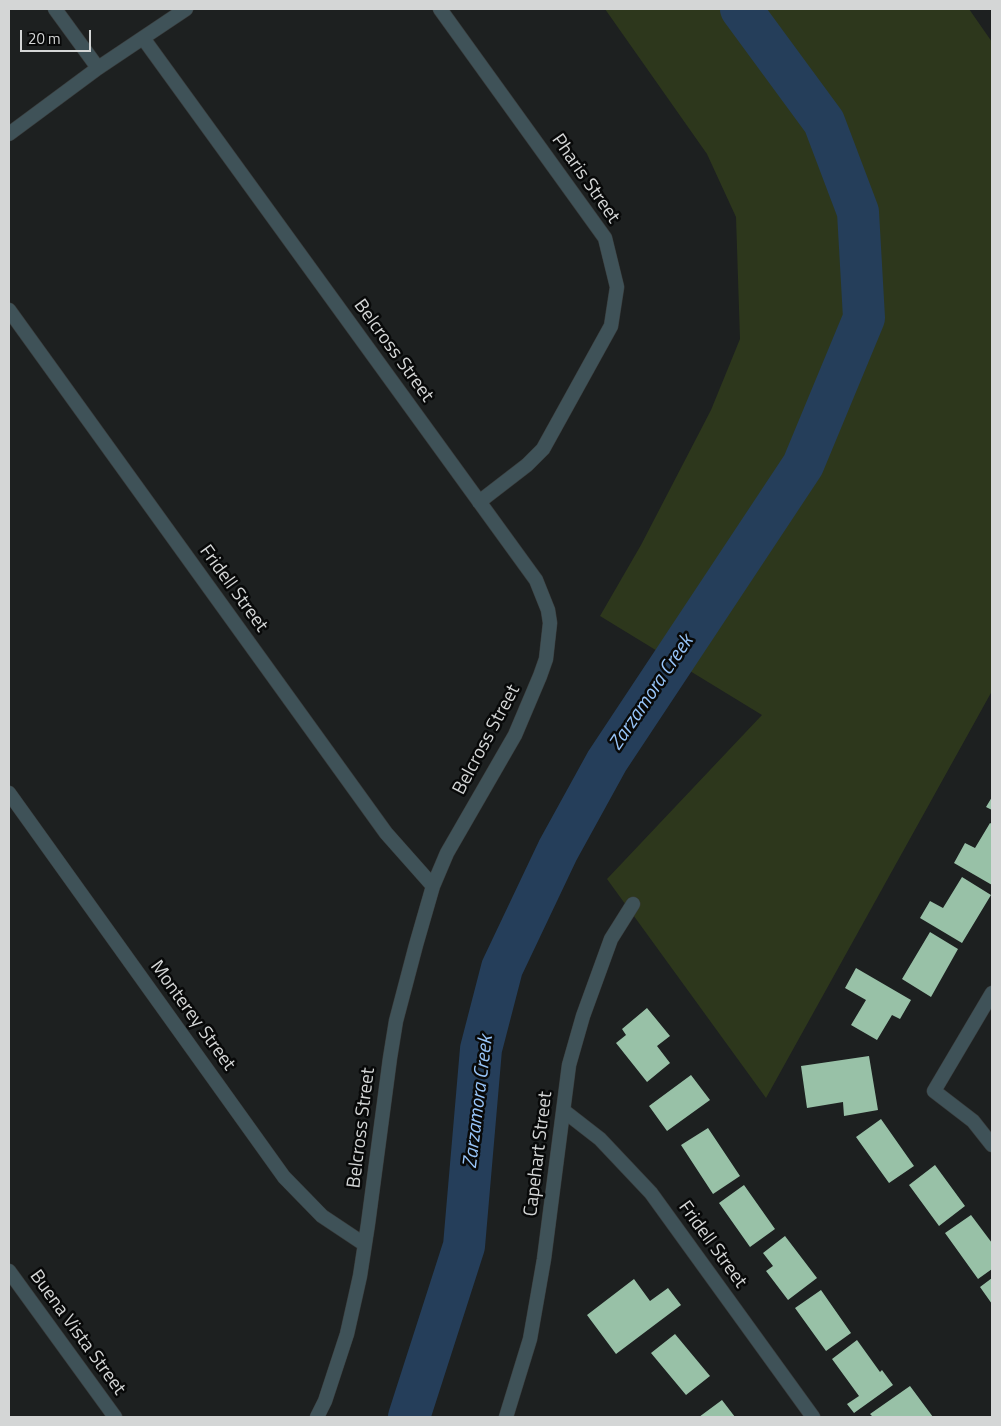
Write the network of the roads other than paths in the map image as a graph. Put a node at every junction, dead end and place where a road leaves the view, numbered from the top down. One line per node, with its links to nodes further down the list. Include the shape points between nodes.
1 (55, 9): 5 (street)
2 (186, 9): 4 (street)
3 (440, 9): 8 (street, Pharis Street, via 604,238 617,287 611,326 543,449)
4 (143, 38): 5 (street); 8 (street, Belcross Street)
5 (98, 68): 6 (street)
6 (9, 134)
7 (9, 310): 10 (street, Fridell Street, via 386,833)
8 (479, 502): 10 (street, Belcross Street, via 536,580 550,623 546,659 515,735 447,853)
9 (9, 793): 15 (street, Monterey Street, via 284,1177 322,1216)
10 (433, 886): 15 (street, Belcross Street, via 396,1021)
11 (633, 904): 13 (street, Capehart Street, via 611,939 583,1016 569,1065)
12 (992, 993): 14 (street, via 934,1091 973,1121)
13 (564, 1111): 19 (street, Capehart Street, via 530,1339); 20 (street, Fridell Street, via 600,1139 651,1193)
14 (992, 1145)
15 (364, 1244): 18 (street, Belcross Street, via 347,1334)
16 (9, 1271): 17 (street, Buena Vista Street)
17 (115, 1417)
18 (317, 1417)
19 (506, 1417)
20 (813, 1417)

